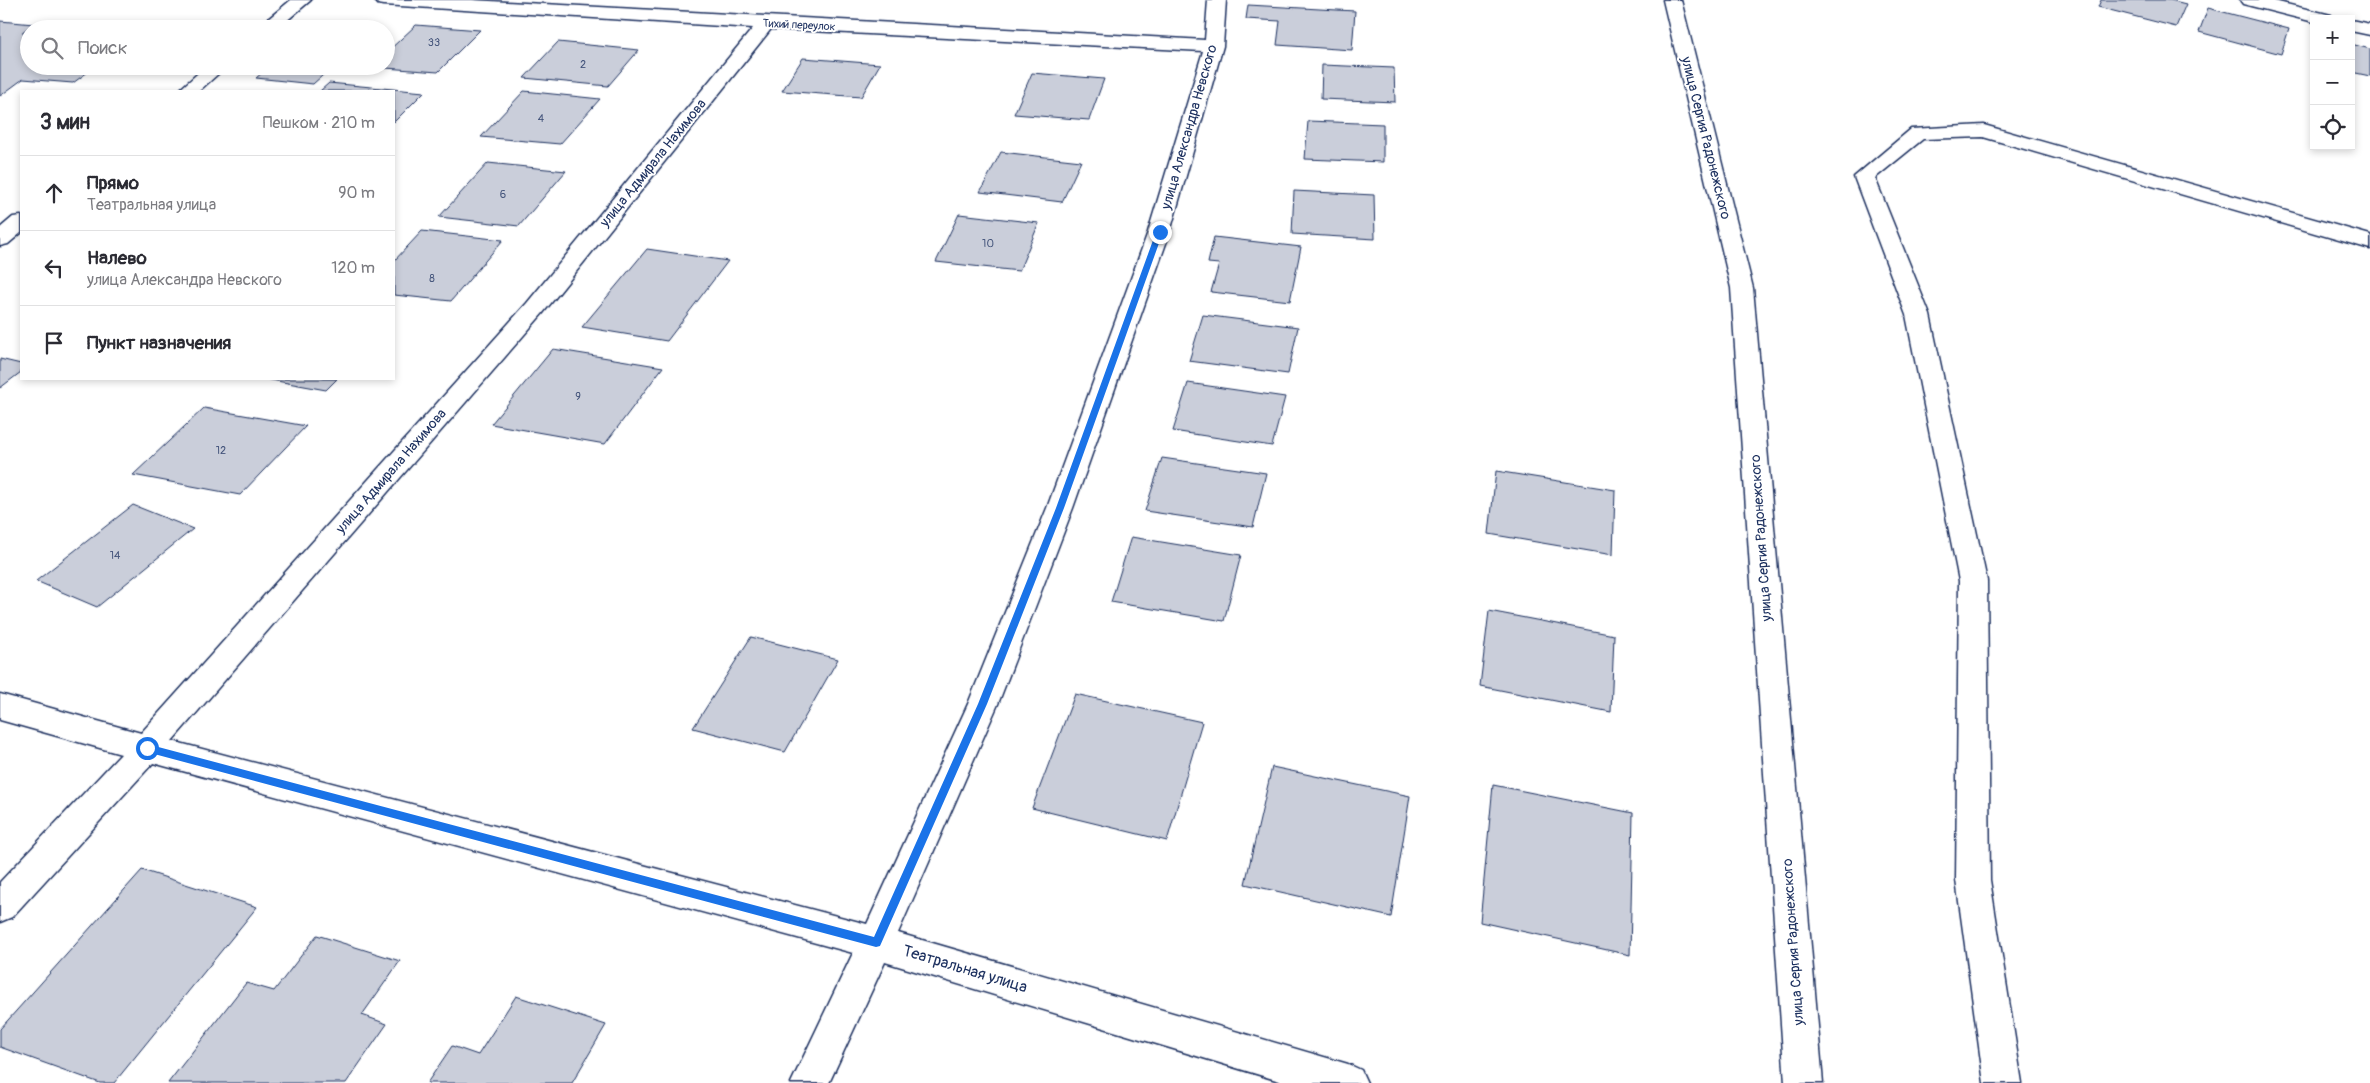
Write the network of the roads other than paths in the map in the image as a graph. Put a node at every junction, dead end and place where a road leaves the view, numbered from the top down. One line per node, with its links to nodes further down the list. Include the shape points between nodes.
1 (302, 0): 7 (street)
2 (384, 0): 8 (street, Тихий переулок)
3 (1217, 0): 11 (street, улица Александра Невского)
4 (1672, 0): 23 (street, улица Сергия Радонежского, via 1742,288)
5 (2249, 0): 6 (street)
6 (2310, 15)
7 (277, 20)
8 (766, 23): 11 (street, Тихий переулок); 18 (street, улица Адмирала Нахимова, via 535,308)
9 (2355, 26): 10 (street)
10 (2370, 30)
11 (1214, 46): 20 (street, улица Александра Невского, via 1160,232 1060,508 983,704)
12 (206, 75): 13 (street)
13 (187, 90)
14 (20, 223): 15 (street)
15 (0, 239)
16 (2370, 242): 24 (street, via 1984,132 1918,133 1864,177 1918,315 1972,581 1973,880)
17 (0, 707): 18 (street, Театральная улица)
18 (147, 748): 19 (street, улица Адмирала Нахимова); 20 (street, Театральная улица)
19 (0, 906)
20 (876, 942): 21 (street, улица Александра Невского); 22 (street, Театральная улица)
21 (810, 1083)
22 (1348, 1083)
23 (1804, 1083)
24 (2003, 1083)

